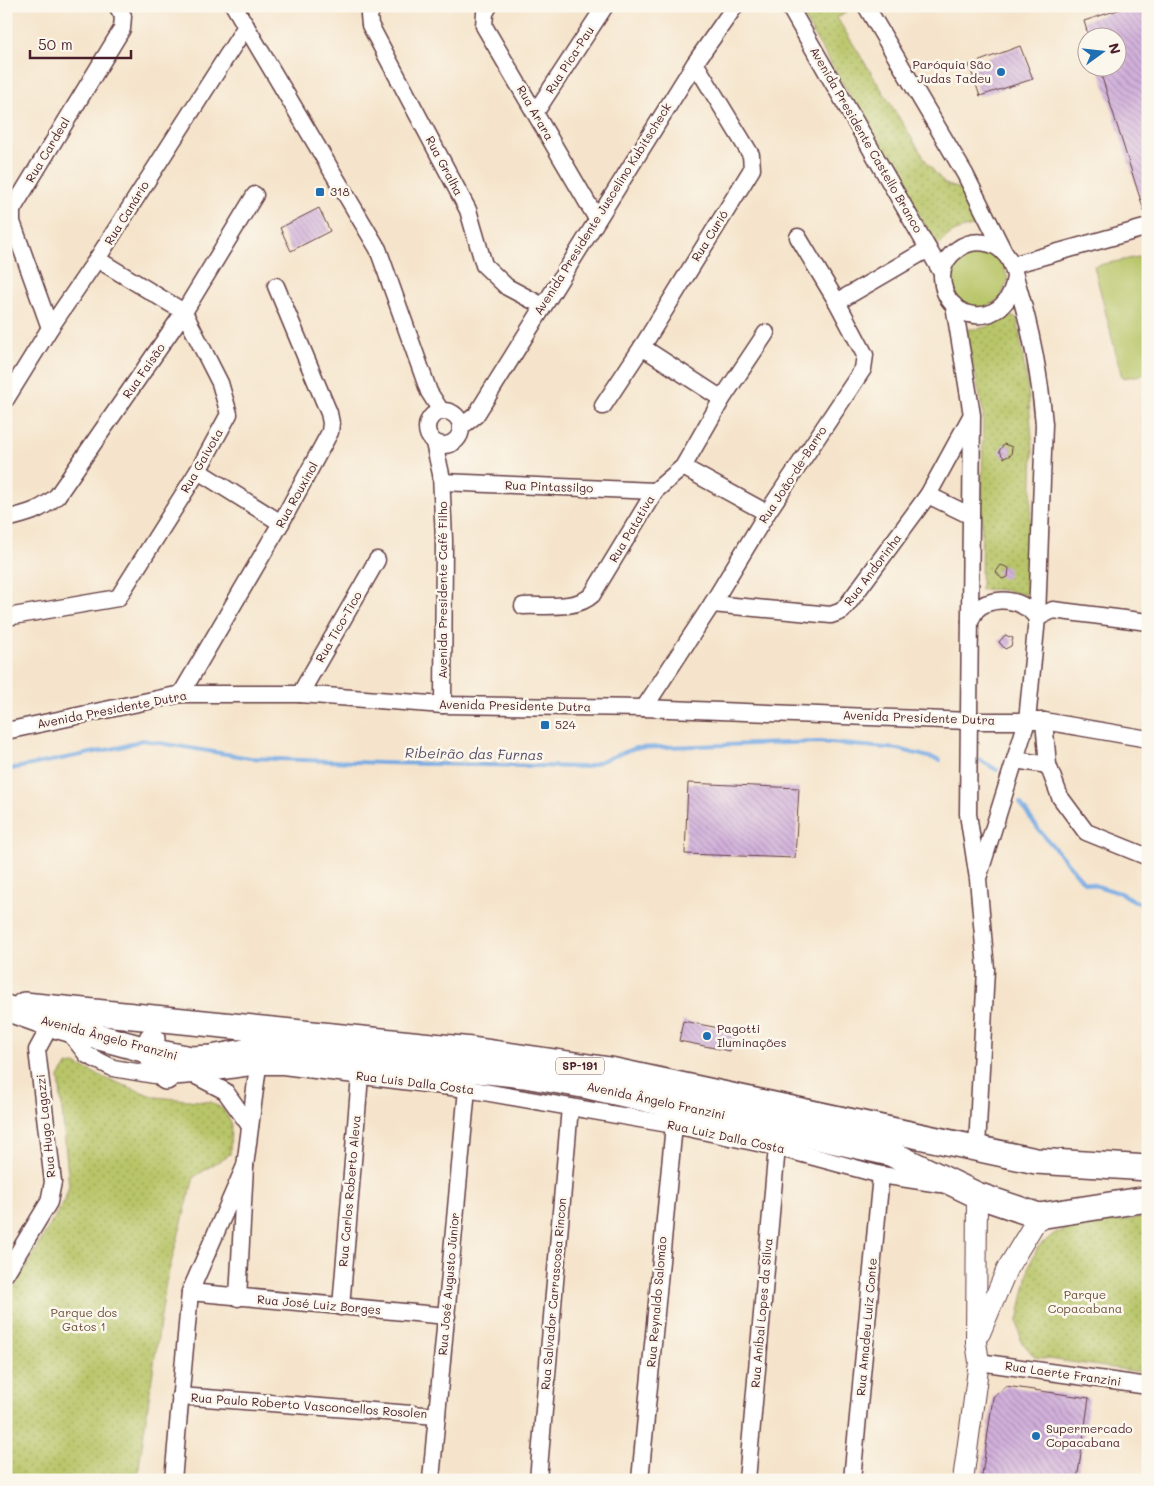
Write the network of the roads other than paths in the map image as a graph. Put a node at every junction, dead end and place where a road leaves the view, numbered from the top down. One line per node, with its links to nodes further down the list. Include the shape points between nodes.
1 (117, 6): 25 (street, Rua Cardeal, via 122,16 122,29 12,210 12,222)
2 (234, 6): 9 (street)
3 (374, 6): 23 (street, Rua Gralha, via 369,15 370,25 468,210 484,265 507,287)
4 (490, 6): 11 (street, Rua Arara, via 485,13 484,26)
5 (605, 6): 11 (street, Rua Pica-Pau)
6 (735, 6): 10 (street, Avenida Presidente Juscelino Kubitscheck)
7 (789, 6): 16 (street, Avenida Presidente Castello Branco)
8 (866, 6): 18 (street, via 965,174)
9 (246, 26): 17 (street, Rua Canário); 28 (street, via 378,249)
10 (695, 63): 13 (street, Avenida Presidente Juscelino Kubitscheck); 27 (street, Rua Curió, via 751,154 752,169)
11 (535, 113): 13 (street, Rua Arara)
12 (255, 194): 24 (street, Rua Faisão)
13 (597, 219): 23 (street, Avenida Presidente Juscelino Kubitscheck)
14 (1148, 227): 18 (street)
15 (798, 237): 21 (street, Rua João-de-Barro)
16 (928, 250): 19 (street, Avenida Presidente Castello Branco); 21 (street)
17 (97, 259): 24 (street); 25 (street, Rua Canário)
18 (1011, 265): 19 (street, via 996,246 973,242 952,253); 22 (street, via 1013,289 999,309 975,315); 52 (street, via 1026,312 1044,424)
19 (942, 273): 22 (street, via 946,296)
20 (276, 286): 47 (street, Rua Rouxinol, via 331,423 326,442)
21 (837, 302): 44 (street, Rua João-de-Barro, via 865,355 863,369)
22 (954, 305): 34 (street)
23 (543, 306): 33 (street, Avenida Presidente Juscelino Kubitscheck)
24 (184, 312): 40 (street, Rua Gaivota, via 220,383 228,414); 46 (street, Rua Faisão, via 57,496 33,512)
25 (50, 328): 29 (street, Rua Canário)
26 (766, 333): 30 (street, Rua Patativa)
27 (642, 347): 30 (street); 31 (street, Rua Curió)
28 (430, 392): 32 (street); 35 (street)
29 (6, 399)
30 (722, 399): 39 (street, Rua Patativa)
31 (603, 406)
32 (446, 412): 33 (street); 35 (street, via 431,417); 36 (street, via 458,418)
33 (476, 415): 36 (street, Avenida Presidente Juscelino Kubitscheck)
34 (972, 415): 43 (street, Rua Andorinha); 45 (street)
35 (426, 427): 38 (street)
36 (461, 427): 37 (street)
37 (454, 442): 38 (street, via 444,446); 41 (street, Avenida Presidente Café Filho)
38 (434, 443): 41 (street, Avenida Presidente Café Filho)
39 (683, 467): 42 (street, Rua Patativa); 44 (street)
40 (198, 471): 47 (street); 51 (street, Rua Gaivota, via 118,598)
41 (441, 478): 42 (street, Rua Pintassilgo); 57 (street, Avenida Presidente Café Filho)
42 (655, 491): 50 (street, Rua Patativa, via 586,601)
43 (928, 495): 45 (street); 49 (street, Rua Andorinha, via 842,611 830,615)
44 (767, 514): 49 (street, Rua João-de-Barro)
45 (971, 516): 53 (street)
46 (6, 519)
47 (281, 523): 55 (street, Rua Rouxinol)
48 (378, 560): 56 (street, Rua Tico-Tico)
49 (712, 604): 58 (street, Rua João-de-Barro)
50 (523, 606)
51 (13, 616)
52 (1037, 618): 53 (street, via 1027,608 1012,601 999,601 976,611); 54 (street, via 1053,610); 60 (street)
53 (970, 621): 59 (street)
54 (1148, 622)
55 (182, 694): 56 (street, Avenida Presidente Dutra); 62 (street, Avenida Presidente Dutra)
56 (300, 694): 57 (street, Avenida Presidente Dutra)
57 (443, 705): 58 (street, Avenida Presidente Dutra)
58 (644, 708): 59 (street, Avenida Presidente Dutra)
59 (969, 721): 60 (street, Avenida Presidente Dutra); 66 (street)
60 (1027, 721): 61 (street, Avenida Presidente Dutra); 64 (street)
61 (1044, 721): 63 (street, Avenida Presidente Dutra); 65 (street)
62 (6, 732)
63 (1148, 739)
64 (1015, 760): 65 (street); 67 (street)
65 (1048, 765): 68 (street, via 1060,797 1086,832)
66 (968, 814): 67 (street); 69 (street)
67 (996, 818): 69 (street)
68 (1148, 857)
69 (978, 880): 84 (street, via 986,970)
70 (6, 1004): 73 (main road, Avenida Ângelo Franzini / SP-191)
71 (6, 1008): 73 (main road, Avenida Ângelo Franzini / SP-191)
72 (170, 1020): 73 (main road, Avenida Ângelo Franzini / SP-191); 74 (main road, via 153,1034); 84 (main road, Avenida Ângelo Franzini / SP-191, via 472,1050 610,1070)
73 (62, 1021): 74 (main road, Avenida Ângelo Franzini / SP-191); 78 (street, Rua Luis Dalla Costa, via 87,1055 113,1068); 91 (street, Rua Hugo Lagazzi, via 37,1050 53,1182 49,1202)
74 (150, 1050): 78 (main road); 88 (main road, Avenida Ângelo Franzini / SP-191, via 191,1059 276,1048 524,1075 588,1086 890,1153)
75 (258, 1066): 76 (street, Rua Luis Dalla Costa); 77 (street, Rua Luis Dalla Costa); 82 (street)
76 (194, 1075): 78 (street, Rua Luis Dalla Costa); 82 (street, via 225,1091)
77 (360, 1076): 79 (street, Rua Luis Dalla Costa); 94 (street, Rua Carlos Roberto Aleva)
78 (166, 1077)
79 (466, 1089): 80 (street, Rua Luis Dalla Costa); 95 (street, Rua José Augusto Júnior)
80 (570, 1107): 81 (street, Rua Luiz Dalla Costa); 103 (street, Rua Salvador Carrascosa Rincon)
81 (674, 1125): 83 (street, Rua Luiz Dalla Costa); 104 (street, Rua Reynaldo Salomão)
82 (250, 1126): 85 (street)
83 (777, 1147): 87 (street, Rua Luiz Dalla Costa); 105 (street, Rua Aníbal Lopes da Silva)
84 (977, 1148): 86 (main road, Avenida Ângelo Franzini / SP-191, via 1036,1162)
85 (245, 1166): 92 (street); 93 (street)
86 (1148, 1168)
87 (881, 1175): 88 (street, Rua Luiz Dalla Costa); 106 (street, Rua Amadeu Luiz Conte)
88 (971, 1192): 90 (main road, Avenida Ângelo Franzini / SP-191); 96 (street)
89 (1148, 1199): 90 (main road, Avenida Ângelo Franzini / SP-191)
90 (1039, 1216): 96 (street, via 1007,1269)
91 (6, 1273)
92 (190, 1292): 93 (street, Rua José Luiz Borges); 99 (street)
93 (238, 1298): 94 (street, Rua José Luiz Borges)
94 (340, 1307): 95 (street, Rua José Luiz Borges)
95 (447, 1316): 100 (street, Rua José Augusto Júnior)
96 (976, 1342): 97 (street)
97 (979, 1362): 98 (street, Rua Laerte Franzini); 107 (street)
98 (1148, 1386)
99 (180, 1396): 100 (street, Rua Paulo Roberto Vasconcellos Rosolen); 101 (street)
100 (437, 1416): 102 (street, Rua José Augusto Júnior)
101 (172, 1480)
102 (431, 1480)
103 (538, 1480)
104 (640, 1480)
105 (747, 1480)
106 (852, 1480)
107 (963, 1480)

